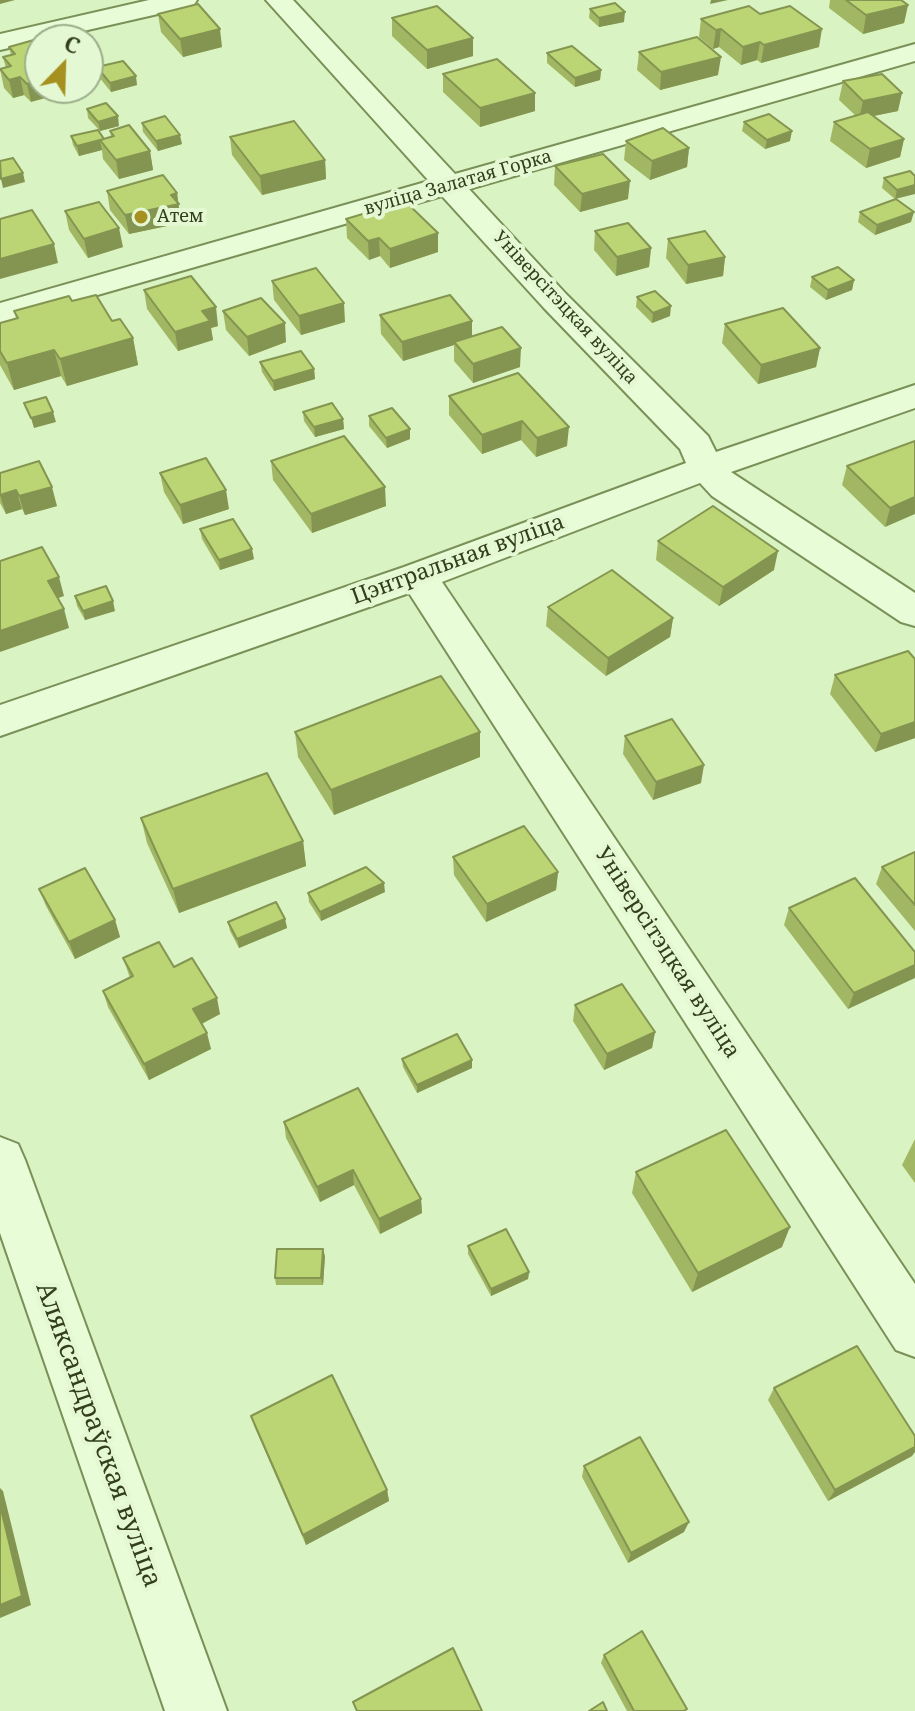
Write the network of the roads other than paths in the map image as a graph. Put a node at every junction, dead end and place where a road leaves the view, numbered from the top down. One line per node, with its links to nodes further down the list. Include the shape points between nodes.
1 (184, 0): 3 (street)
2 (279, 0): 5 (street, Універсітэцкая вуліца)
3 (0, 42)
4 (915, 52): 5 (street, вуліца Залатая Горка)
5 (451, 185): 6 (street, вуліца Залатая Горка); 8 (street, Універсітэцкая вуліца, via 695,444)
6 (0, 313)
7 (915, 396): 8 (street, Цэнтральная вуліца)
8 (706, 468): 9 (street, Цэнтральная вуліца); 10 (street, Універсітэцкая вуліца, via 725,488)
9 (418, 576): 11 (street, Цэнтральная вуліца); 13 (street, Універсітэцкая вуліца)
10 (915, 612)
11 (0, 721)
12 (0, 1160): 14 (street, Аляксандраўская вуліца)
13 (915, 1331)
14 (196, 1711)

